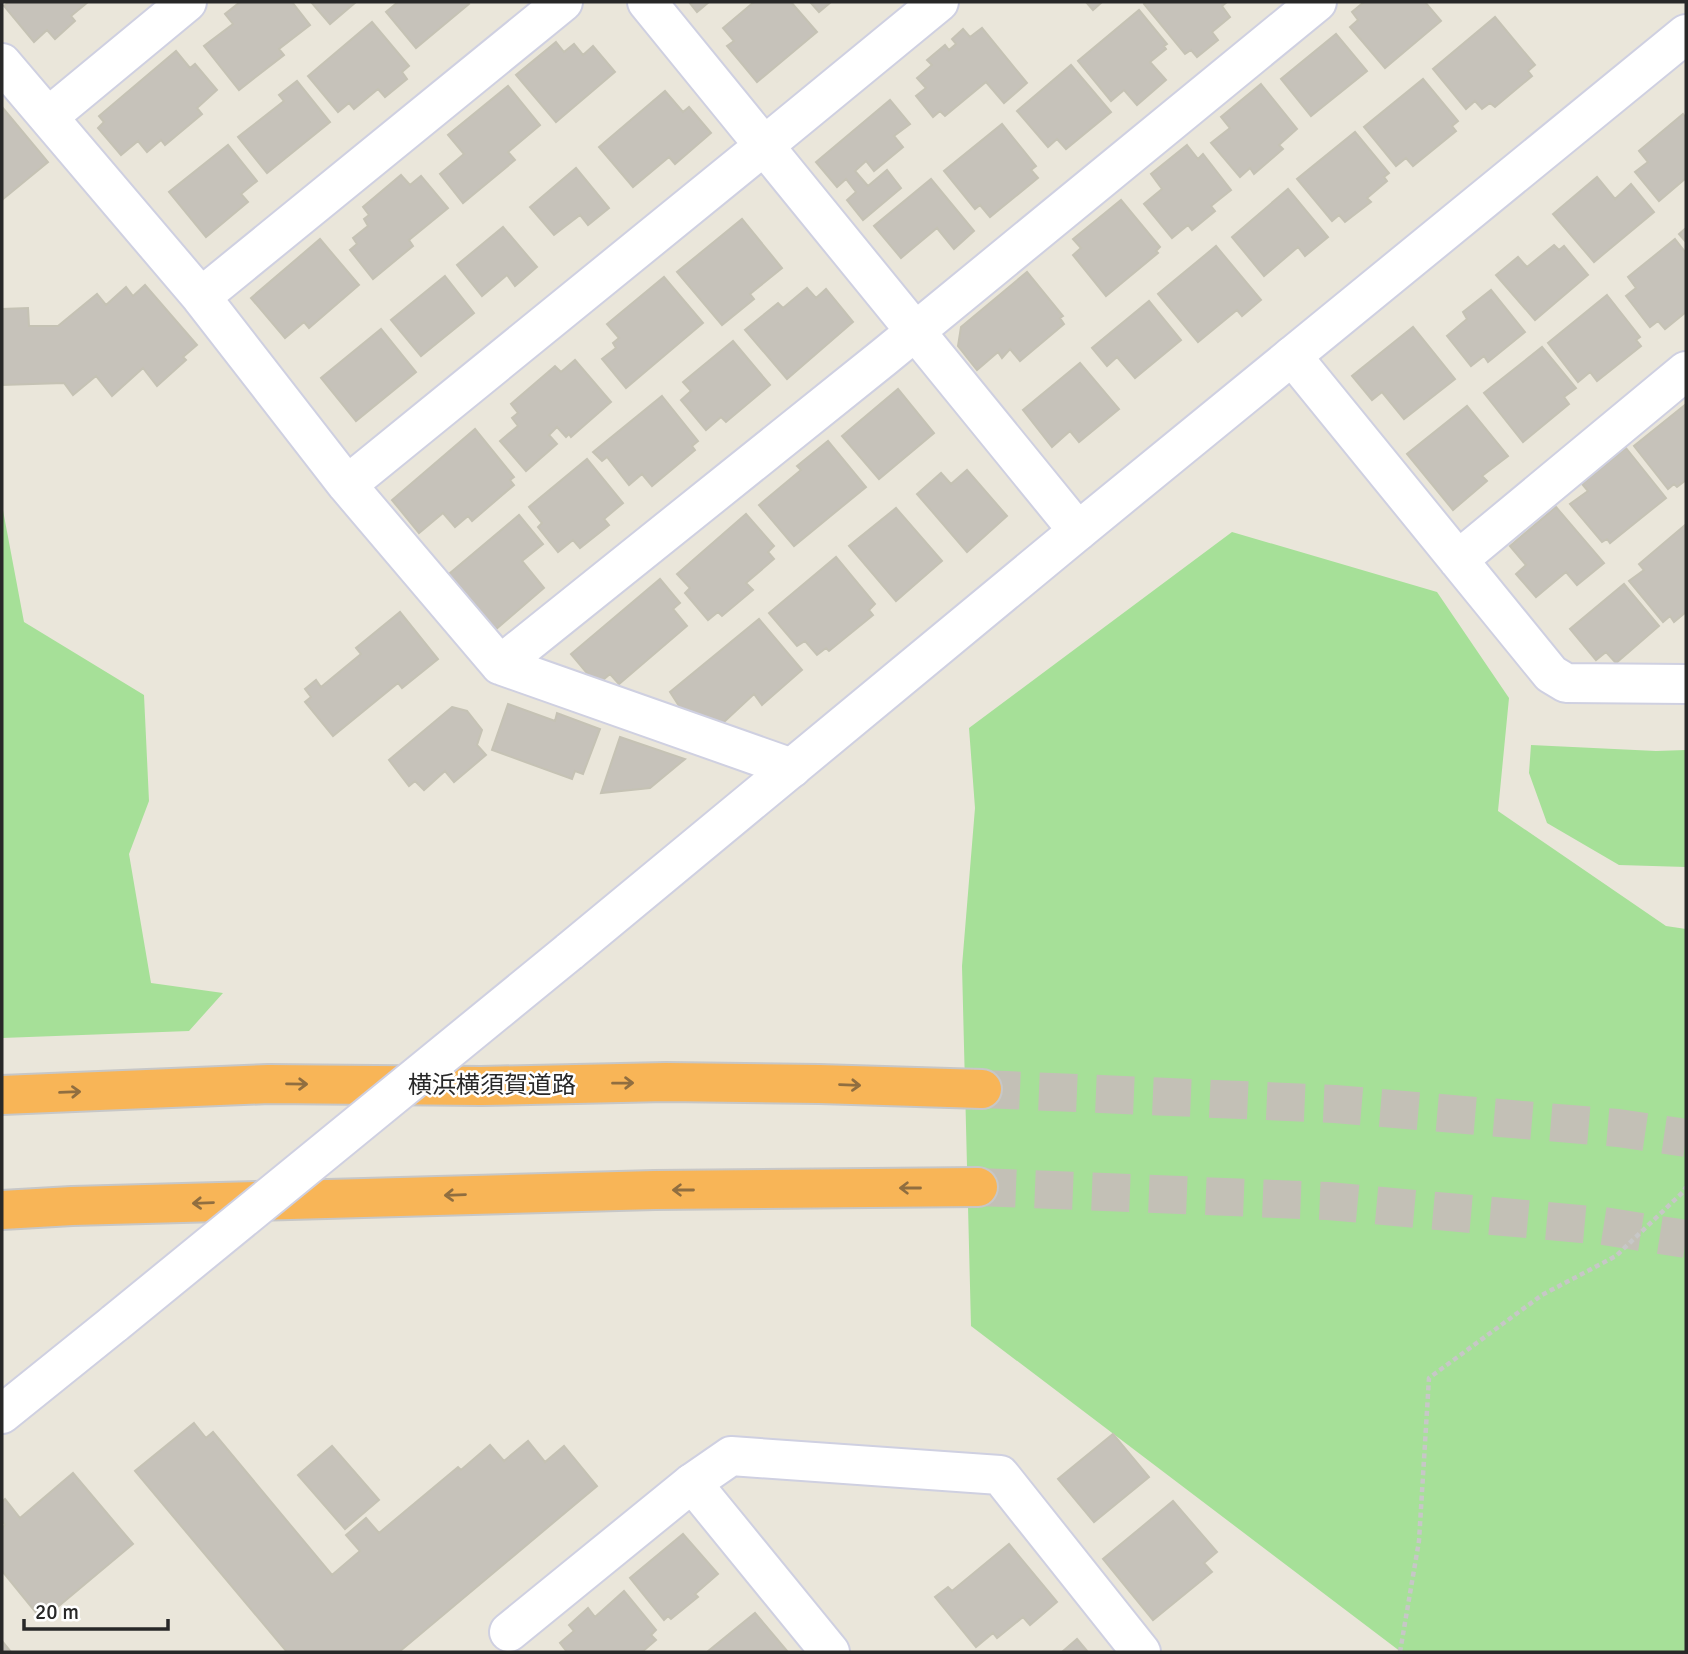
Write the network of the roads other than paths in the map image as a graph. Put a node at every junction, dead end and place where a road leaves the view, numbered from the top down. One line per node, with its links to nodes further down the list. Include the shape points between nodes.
1 (187, 2): 8 (street)
2 (563, 2): 10 (street)
3 (647, 2): 9 (street)
4 (939, 2): 9 (street)
5 (1317, 2): 11 (street)
6 (1686, 34): 12 (street)
7 (2, 63): 8 (street)
8 (48, 117): 10 (street)
9 (765, 145): 11 (street); 14 (street)
10 (201, 296): 14 (street)
11 (915, 331): 15 (street); 17 (street)
12 (1292, 356): 15 (street); 16 (street)
13 (1686, 371): 16 (street)
14 (347, 485): 17 (street)
15 (1078, 531): 19 (street)
16 (1458, 560): 18 (street, via 1551,674 1566,683)
17 (500, 665): 19 (street)
18 (1686, 684)
19 (792, 768): 24 (street, bridge)
20 (982, 1089): 21 (highway, 横浜横須賀道路, one-way to 20, via 269,1084 666,1082)
21 (2, 1095)
22 (978, 1187): 23 (highway, one-way to 23, via 655,1190)
23 (2, 1210)
24 (2, 1414)
25 (692, 1483): 26 (street); 27 (street); 28 (street, via 731,1456 1000,1475)
26 (506, 1646)
27 (830, 1652)
28 (1141, 1652)

